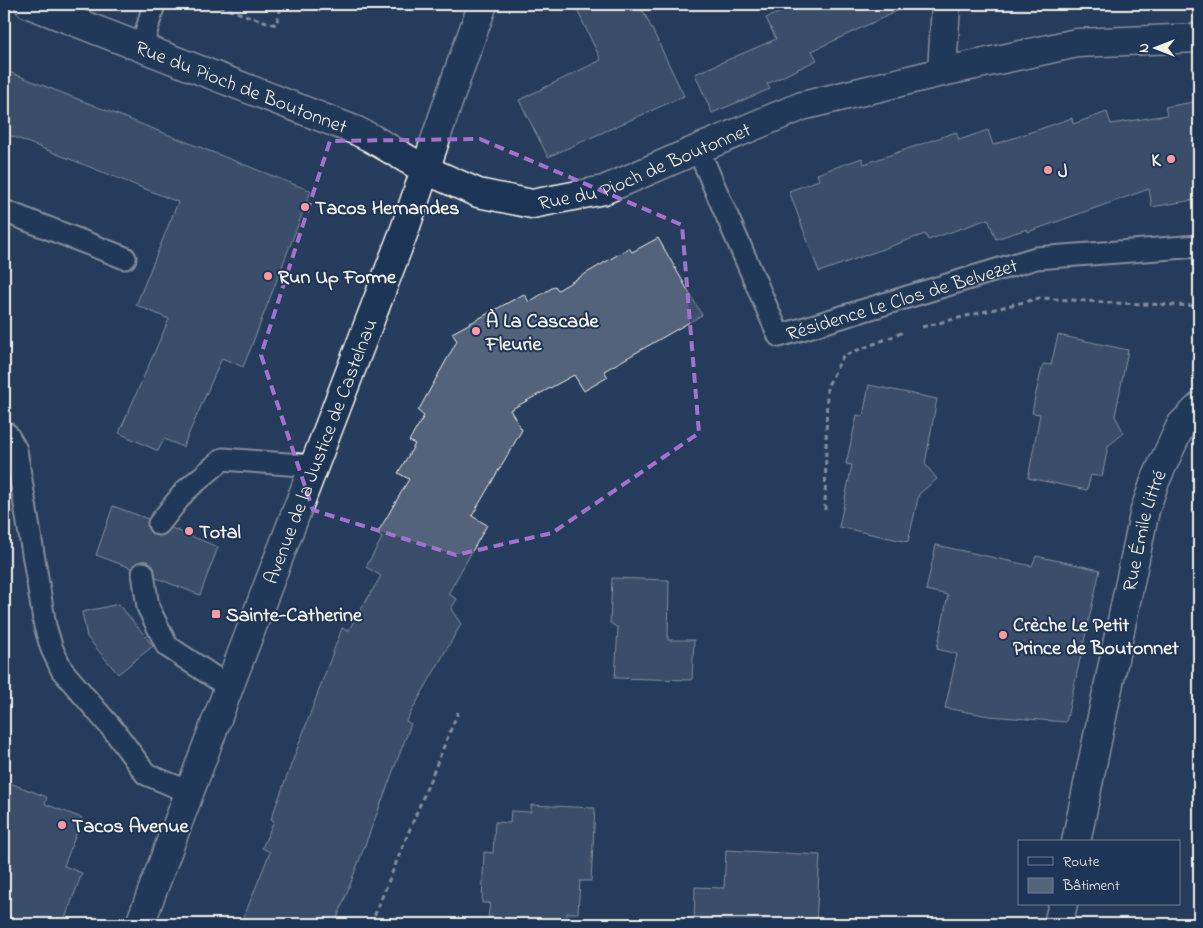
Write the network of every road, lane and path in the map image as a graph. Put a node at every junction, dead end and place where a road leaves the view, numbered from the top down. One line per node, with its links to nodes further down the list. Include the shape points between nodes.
1 (29, 4): 8 (street, Rue du Pioch de Boutonnet)
2 (154, 4): 8 (lane)
3 (211, 4): 4 (path, via 276,25)
4 (282, 4)
5 (483, 4): 11 (street, Avenue de la Justice de Castelnau)
6 (946, 4): 9 (street)
7 (1199, 38): 9 (street, Rue du Pioch de Boutonnet, via 1077,43)
8 (142, 47): 11 (street, Rue du Pioch de Boutonnet, via 357,131)
9 (942, 72): 10 (street, Rue du Pioch de Boutonnet, via 802,106)
10 (698, 149): 11 (street, Rue du Pioch de Boutonnet, via 604,190 532,204 478,193); 13 (lane, Résidence Le Clos de Belvezet, via 779,336 1036,258)
11 (426, 170): 20 (street, Avenue de la Justice de Castelnau)
12 (4, 211): 14 (lane)
13 (1199, 246)
14 (124, 258)
15 (1199, 306): 16 (path, via 1040,298)
16 (920, 327)
17 (910, 329): 21 (path, via 842,356 827,387)
18 (1199, 407): 27 (street, Rue Émile Littré, via 1181,425 1144,510)
19 (4, 432): 26 (lane, via 16,450 46,626 62,670 146,774)
20 (314, 466): 22 (lane, via 222,459 185,491); 24 (street, Avenue de la Justice de Castelnau)
21 (825, 510)
22 (159, 524)
23 (143, 573): 24 (lane, via 148,607 167,646)
24 (229, 687): 26 (street, Avenue de la Justice de Castelnau)
25 (458, 712): 30 (path)
26 (189, 792): 29 (street, Avenue de la Justice de Castelnau)
27 (1076, 840)
28 (1062, 906): 31 (street)
29 (140, 924)
30 (371, 924)
31 (1058, 924)

